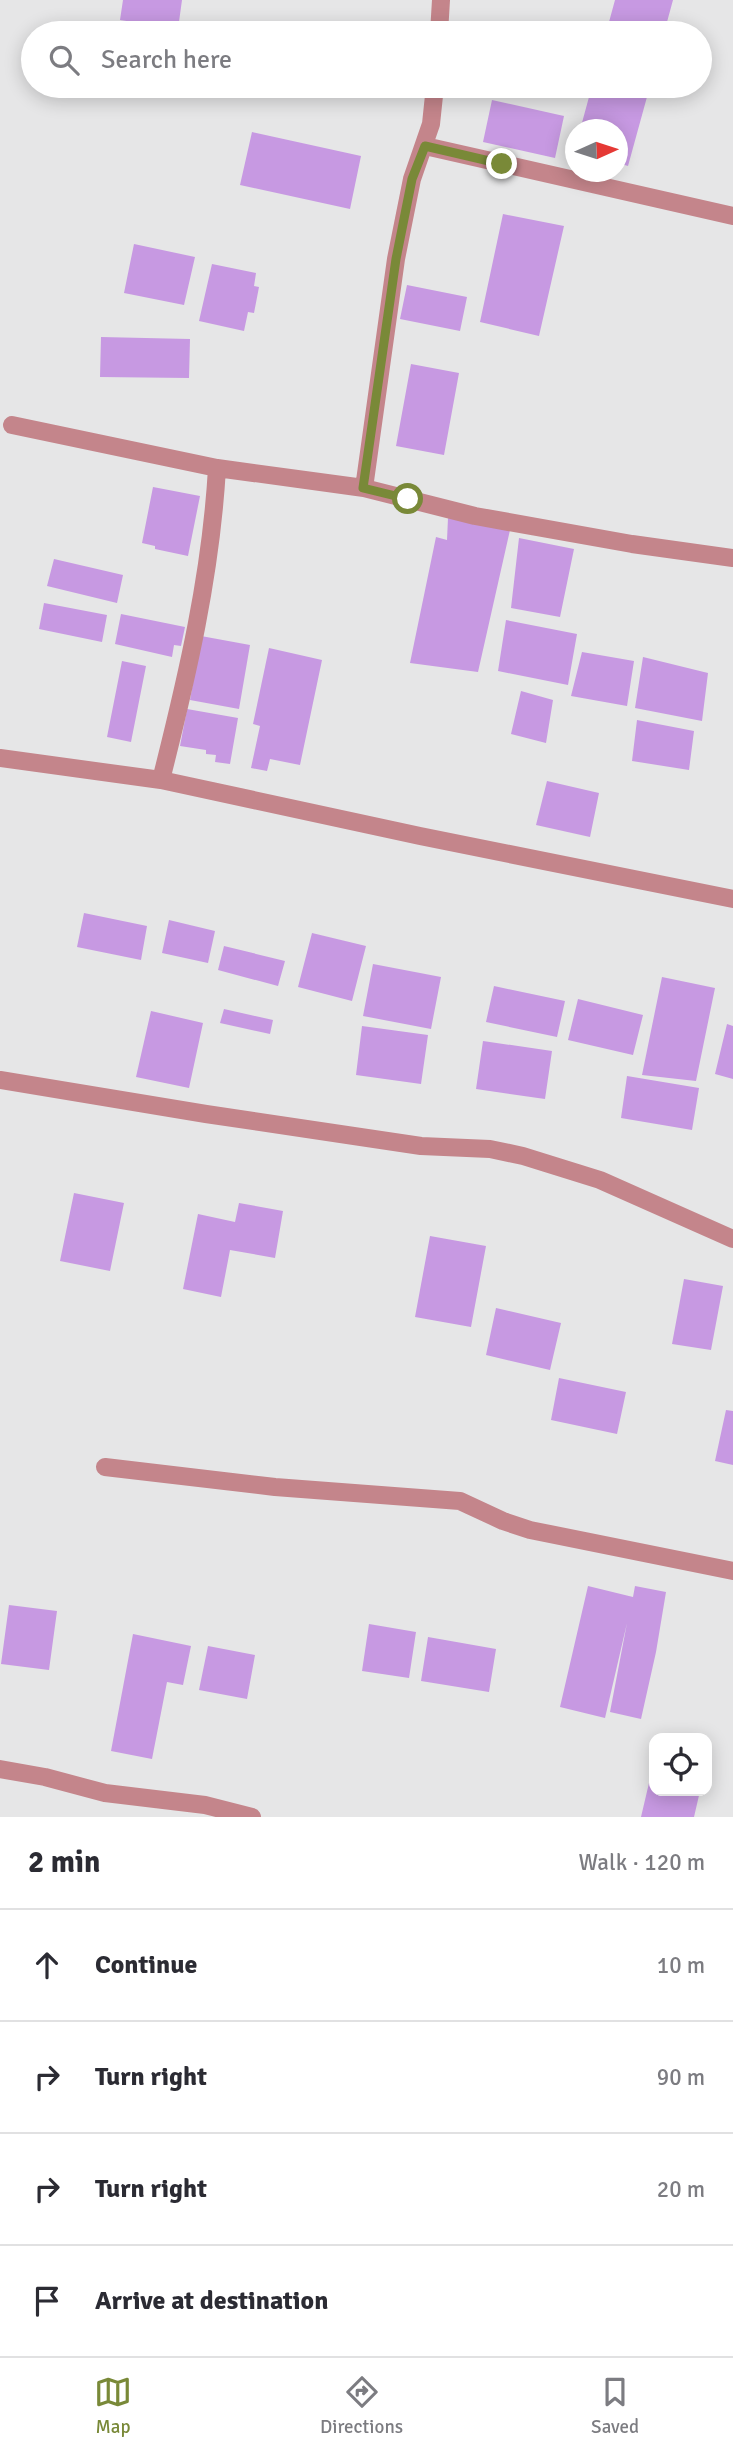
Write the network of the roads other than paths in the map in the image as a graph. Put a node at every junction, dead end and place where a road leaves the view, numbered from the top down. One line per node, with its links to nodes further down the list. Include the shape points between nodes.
1 (441, 0): 2 (street)
2 (440, 21)
3 (433, 98): 4 (street)
4 (425, 146): 5 (street); 8 (street, via 412,179 396,259)
5 (733, 216)
6 (12, 425): 7 (street)
7 (217, 468): 8 (street); 11 (street, via 214,530 194,645)
8 (363, 488): 9 (street, via 475,516)
9 (733, 558)
10 (0, 758): 11 (street)
11 (162, 780): 12 (street)
12 (733, 899)
13 (0, 1080): 14 (street, via 421,1146 490,1149 523,1156 600,1180)
14 (733, 1239)
15 (105, 1467): 16 (street, via 275,1487 460,1501 530,1530)
16 (733, 1571)
17 (0, 1769): 18 (street, via 106,1793 205,1805)
18 (252, 1817)

